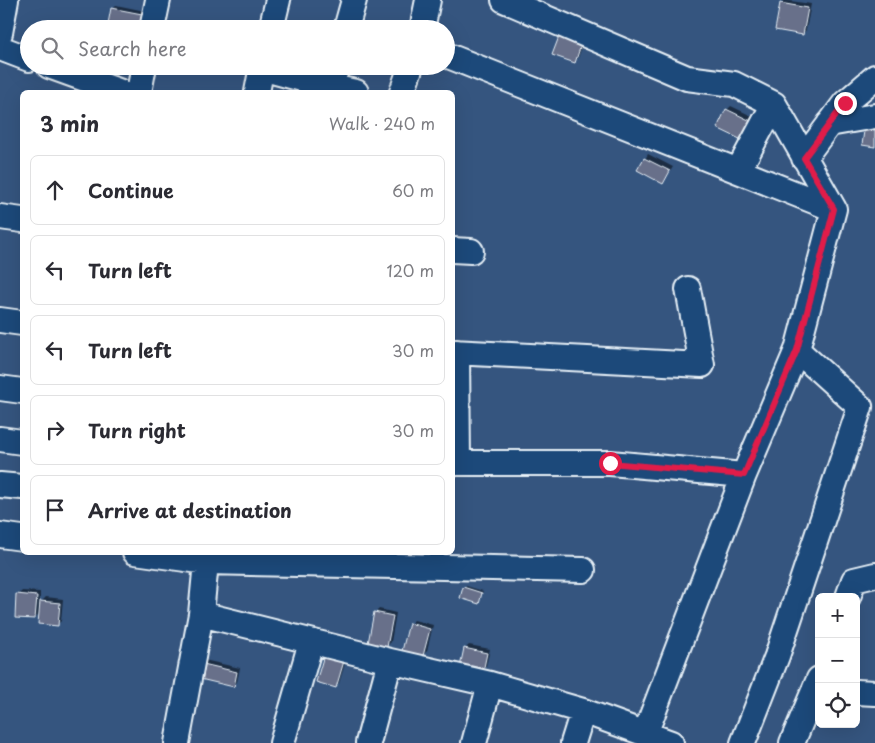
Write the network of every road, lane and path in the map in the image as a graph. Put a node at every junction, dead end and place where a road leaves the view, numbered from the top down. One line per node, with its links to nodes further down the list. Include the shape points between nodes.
1 (6, 0): 11 (street)
2 (158, 0): 7 (street)
3 (278, 0): 8 (street)
4 (354, 0): 9 (street)
5 (428, 0): 10 (street)
6 (504, 0): 28 (street, via 687,78 734,84)
7 (154, 20)
8 (273, 20)
9 (348, 20)
10 (424, 20)
11 (0, 33)
12 (0, 48): 13 (street)
13 (20, 56)
14 (455, 59): 32 (street)
15 (65, 75): 22 (street)
16 (142, 75): 24 (street)
17 (260, 75): 25 (street)
18 (320, 75): 20 (street)
19 (408, 75): 27 (street)
20 (334, 77): 26 (street)
21 (875, 77): 30 (street, via 845,103)
22 (83, 86): 23 (street)
23 (108, 90)
24 (139, 90)
25 (257, 90)
26 (353, 90)
27 (403, 90)
28 (774, 104): 31 (street); 32 (street)
29 (875, 116): 30 (street)
30 (829, 124): 31 (street)
31 (804, 158): 33 (street)
32 (738, 171): 33 (street)
33 (834, 209): 39 (street)
34 (0, 217): 35 (street)
35 (20, 220)
36 (688, 289): 40 (street, via 702,365)
37 (0, 320): 38 (street)
38 (20, 323)
39 (797, 350): 43 (street); 47 (street)
40 (455, 352): 46 (street)
41 (0, 388): 42 (street)
42 (20, 391)
43 (867, 411): 72 (street)
44 (0, 439): 45 (street)
45 (20, 442)
46 (455, 463): 47 (street, via 610,463)
47 (744, 475): 65 (street)
48 (0, 484): 49 (street)
49 (20, 487)
50 (0, 534): 51 (street)
51 (20, 538)
52 (178, 555): 53 (street)
53 (207, 557): 54 (street); 57 (street)
54 (583, 570)
55 (875, 575): 56 (street, via 854,580)
56 (849, 593)
57 (201, 614): 58 (street); 66 (street)
58 (310, 642): 59 (street); 67 (street)
59 (390, 661): 60 (street); 68 (street)
60 (490, 684): 64 (street); 69 (street)
61 (815, 691): 73 (street)
62 (860, 692): 63 (street)
63 (875, 693)
64 (583, 711): 65 (street); 70 (street)
65 (646, 734): 71 (street)
66 (177, 743)
67 (282, 743)
68 (368, 743)
69 (474, 743)
70 (573, 743)
71 (671, 743)
72 (743, 743)
73 (792, 743)

